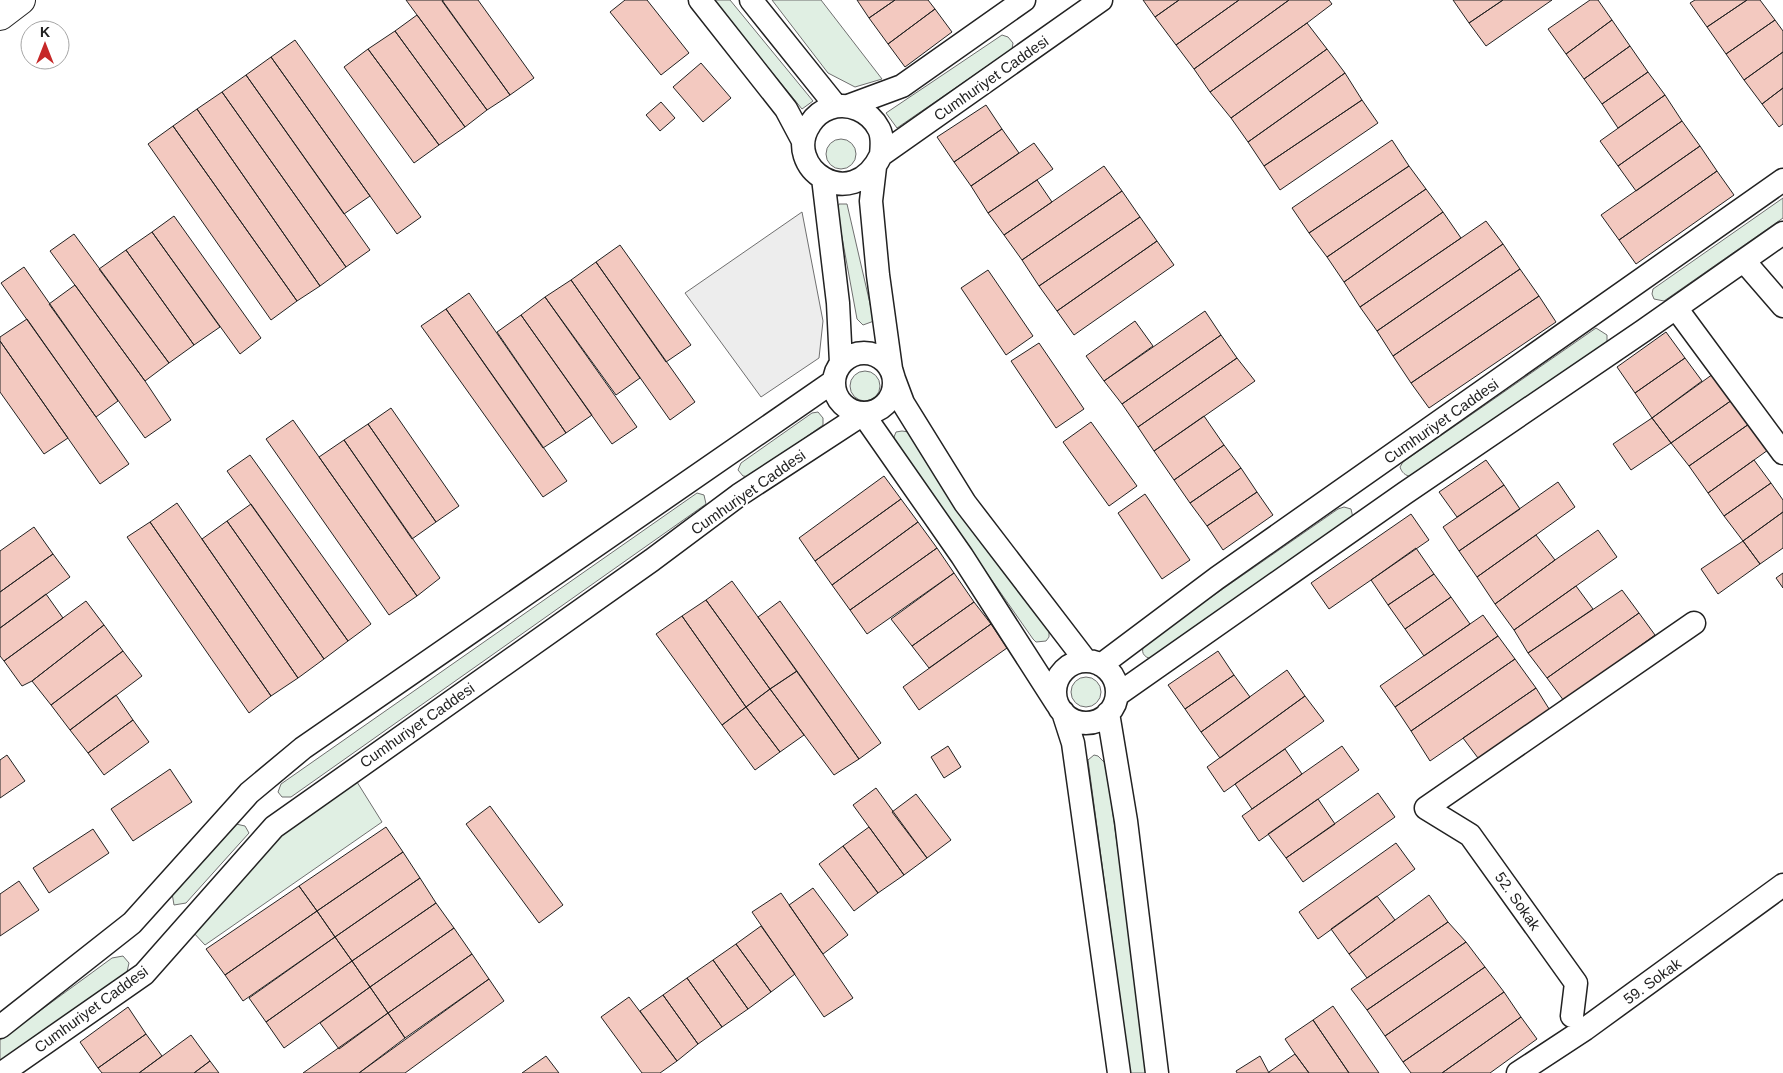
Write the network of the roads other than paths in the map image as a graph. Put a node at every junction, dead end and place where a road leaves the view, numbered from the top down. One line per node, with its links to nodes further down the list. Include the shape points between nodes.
1 (21, 0): 6 (highway)
2 (700, 0): 8 (street, via 786,109)
3 (750, 0): 7 (street)
4 (1024, 0): 7 (street, via 902,86)
5 (1101, 0): 9 (street, Cumhuriyet Caddesi)
6 (0, 16)
7 (842, 106): 8 (street, via 824,110 814,118); 9 (street, via 861,110 872,118 882,142)
8 (803, 141): 10 (street, via 808,165)
9 (878, 161): 10 (street, via 866,177 854,183 840,184); 17 (street, via 871,201)
10 (823, 178): 16 (street, via 838,303)
11 (1783, 180): 21 (street, Cumhuriyet Caddesi)
12 (1783, 233): 13 (street)
13 (1744, 261): 14 (street); 15 (street)
14 (1783, 306)
15 (1676, 308): 19 (street); 22 (street, via 1412,488)
16 (837, 372): 17 (street, via 849,357 868,353 885,361); 18 (street, via 834,390 838,399 845,407); 26 (street, via 303,748 249,792 132,923)
17 (893, 374): 18 (street, via 894,390 890,399 874,412); 21 (street, via 903,403 965,503)
18 (863, 414): 23 (street, via 962,556); 27 (street, Cumhuriyet Caddesi, via 739,496 274,827 144,974)
19 (1783, 453)
20 (1694, 624): 25 (street, 52. Sokak, via 1426,808 1470,835 1576,983)
21 (1093, 663): 22 (street, via 1105,667 1113,675 1116,685); 23 (street, via 1076,662 1060,675 1055,694)
22 (1113, 704): 23 (street, via 1100,720 1090,723 1071,718); 29 (street)
23 (1060, 708): 28 (street, via 1074,743)
24 (1783, 885): 30 (street, 59. Sokak, via 1585,1029)
25 (1572, 1016)
26 (0, 1027)
27 (2, 1073)
28 (1119, 1073)
29 (1157, 1073)
30 (1518, 1073)

